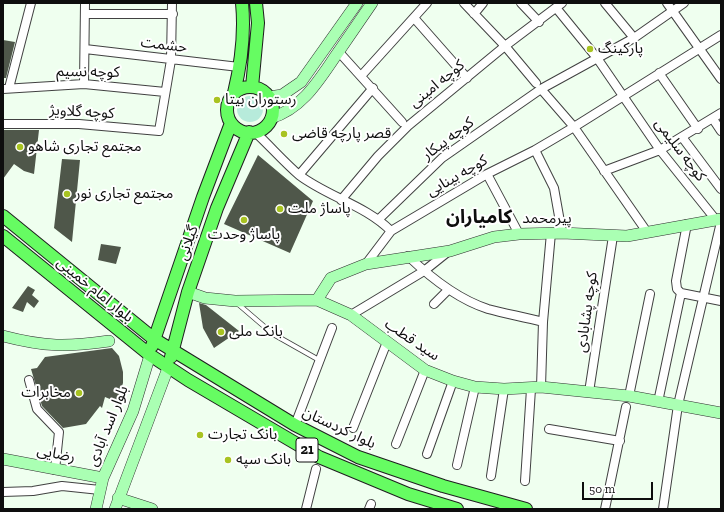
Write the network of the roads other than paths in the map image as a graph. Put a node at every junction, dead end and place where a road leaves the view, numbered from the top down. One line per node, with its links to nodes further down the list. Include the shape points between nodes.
1 (31, 3): 38 (street)
2 (86, 3): 17 (street)
3 (172, 3): 18 (street)
4 (242, 3): 30 (main road)
5 (256, 3): 37 (main road, via 258,23)
6 (357, 3): 43 (street, via 301,82 282,95)
7 (372, 3): 27 (street)
8 (427, 3): 20 (street)
9 (464, 3): 19 (street)
10 (483, 3): 19 (street)
11 (521, 3): 21 (street)
12 (605, 3): 23 (street)
13 (667, 3): 16 (street)
14 (684, 3): 16 (street, کوچه پیکار)
15 (560, 6): 21 (street, کوچه امینی); 28 (street, کوچه سلیمی)
16 (673, 10): 23 (street, کوچه پیکار); 25 (street)
17 (85, 14): 18 (street); 26 (street)
18 (172, 14): 29 (street)
19 (474, 14): 24 (street)
20 (414, 19): 33 (street); 34 (street)
21 (539, 22): 24 (street, کوچه امینی)
22 (721, 35): 25 (street, کوچه بینایی)
23 (634, 38): 28 (street, کوچه پیکار)
24 (506, 46): 34 (street, کوچه امینی); 36 (street)
25 (699, 48): 31 (street, کوچه بینایی); 32 (street)
26 (85, 49): 29 (street, حشمت); 35 (street)
27 (338, 52): 33 (street); 45 (street, via 300,102 284,114)
28 (597, 58): 36 (street, کوچه پیکار); 42 (street, کوچه سلیمی)
29 (171, 60): 30 (street, حشمت); 40 (street)
30 (239, 67): 41 (main road)
31 (659, 74): 42 (street, کوچه بینایی); 51 (street)
32 (720, 75)
33 (361, 76): 39 (street)
34 (467, 78): 61 (street, کوچه امینی, via 408,126 378,156)
35 (84, 84): 38 (street, کوچه نسیم); 40 (street, کوچه نسیم)
36 (539, 86): 50 (street); 63 (street, کوچه پیکار, via 442,158)
37 (252, 87): 41 (main road, via 242,88); 43 (main road, via 262,90)
38 (6, 88)
39 (372, 88): 47 (street); 59 (street)
40 (166, 92): 49 (street, کوچه گلاویژ, via 159,132 79,124)
41 (234, 93): 48 (main road, via 227,108)
42 (623, 96): 50 (street, کوچه بینایی); 56 (street, کوچه سلیمی)
43 (269, 97): 45 (main road, via 272,107)
44 (721, 114): 46 (street)
45 (271, 118): 53 (main road, via 263,128)
46 (713, 119): 51 (street); 52 (street)
47 (402, 122)
48 (232, 123): 53 (main road, via 239,130); 89 (main road, گیلانی, via 203,197)
49 (3, 124)
50 (574, 127): 55 (street, کوچه بینایی); 57 (street)
51 (698, 129): 54 (street)
52 (721, 131)
53 (252, 132): 59 (street); 77 (main road, گیلانی, via 217,208)
54 (682, 137): 56 (street); 60 (street)
55 (534, 150): 58 (street, کوچه بینایی); 68 (street, via 554,188)
56 (660, 150): 57 (street); 64 (street, کوچه سلیمی)
57 (604, 171): 67 (street)
58 (487, 174): 66 (street, کوچه بینایی); 69 (street)
59 (299, 175): 61 (street)
60 (721, 189)
61 (341, 200): 63 (street)
62 (3, 216): 89 (main road, بلوار امام خمینی)
63 (379, 219): 66 (street)
64 (719, 220): 65 (street, پیرمحمد); 80 (street)
65 (688, 224): 67 (street, پیرمحمد); 78 (street, via 676,281 677,289)
66 (391, 231): 74 (street, کوچه بینایی)
67 (646, 232): 71 (street, پیرمحمد)
68 (557, 233): 69 (street, پیرمحمد); 71 (street, پیرمحمد); 86 (street)
69 (519, 234): 72 (street, پیرمحمد, via 494,237)
70 (3, 236): 93 (main road, بلوار امام خمینی / 21)
71 (612, 236): 102 (street, کوچه پشابادی)
72 (450, 251): 73 (street, پیرمحمد); 75 (street)
73 (408, 256): 74 (street, پیرمحمد); 75 (street)
74 (366, 264): 81 (street, پیرمحمد, via 331,278)
75 (424, 271): 76 (street); 85 (street)
76 (448, 290): 84 (street); 86 (street, via 488,308)
77 (188, 292): 82 (street, سید قطب, via 206,298); 92 (main road, گیلانی)
78 (681, 293): 80 (street); 104 (street)
79 (650, 294): 103 (street)
80 (702, 298): 83 (street); 105 (street)
81 (317, 300): 82 (street, سید قطب); 85 (street, سید قطب)
82 (234, 301): 94 (lane, via 273,334)
83 (721, 301)
84 (434, 304)
85 (351, 315): 91 (street, سید قطب)
86 (542, 322): 100 (street)
87 (332, 328): 94 (street)
88 (3, 336): 90 (street, via 47,346)
89 (154, 339): 92 (main road, بلوار کردستان); 93 (main road, گیلانی)
90 (109, 341)
91 (388, 342): 96 (street, سید قطب); 108 (street)
92 (173, 351): 95 (main road, گیلانی); 107 (main road, بلوار کردستان)
93 (150, 355): 95 (main road, بلوار امام خمینی / 21); 118 (street, بلوار اسد آبادی, via 133,411)
94 (319, 360): 107 (street)
95 (168, 368): 122 (street); 127 (main road, 21, via 319,457 400,491)
96 (425, 370): 98 (street, سید قطب); 111 (street)
97 (29, 380): 116 (street, via 37,409 59,432)
98 (453, 380): 99 (street, سید قطب); 112 (street)
99 (475, 387): 101 (street, سید قطب); 114 (street)
100 (536, 388): 101 (street, سید قطب); 102 (street, سید قطب); 119 (street)
101 (504, 389): 117 (street)
102 (589, 392): 103 (street, سید قطب)
103 (628, 402): 104 (street, سید قطب); 110 (street)
104 (658, 402): 105 (street, سید قطب)
105 (678, 405): 106 (street, سید قطب); 130 (street)
106 (721, 413)
107 (295, 425): 128 (main road, بلوار کردستان, via 358,457 443,486)
108 (353, 428)
109 (549, 429): 110 (street)
110 (620, 441): 129 (street)
111 (396, 444)
112 (427, 454)
113 (3, 459): 116 (street, رضایی)
114 (458, 465)
115 (316, 469): 126 (street)
116 (55, 470): 118 (street, رضایی)
117 (491, 476)
118 (103, 478): 120 (street, بلوار اسد آبادی)
119 (526, 480)
120 (100, 490): 121 (street, via 62,486 33,491); 123 (street, بلوار اسد آبادی)
121 (3, 492)
122 (118, 498): 124 (street); 125 (street)
123 (96, 509)
124 (115, 509)
125 (152, 509)
126 (306, 509)
127 (457, 509)
128 (526, 509)
129 (605, 509)
130 (663, 509)

